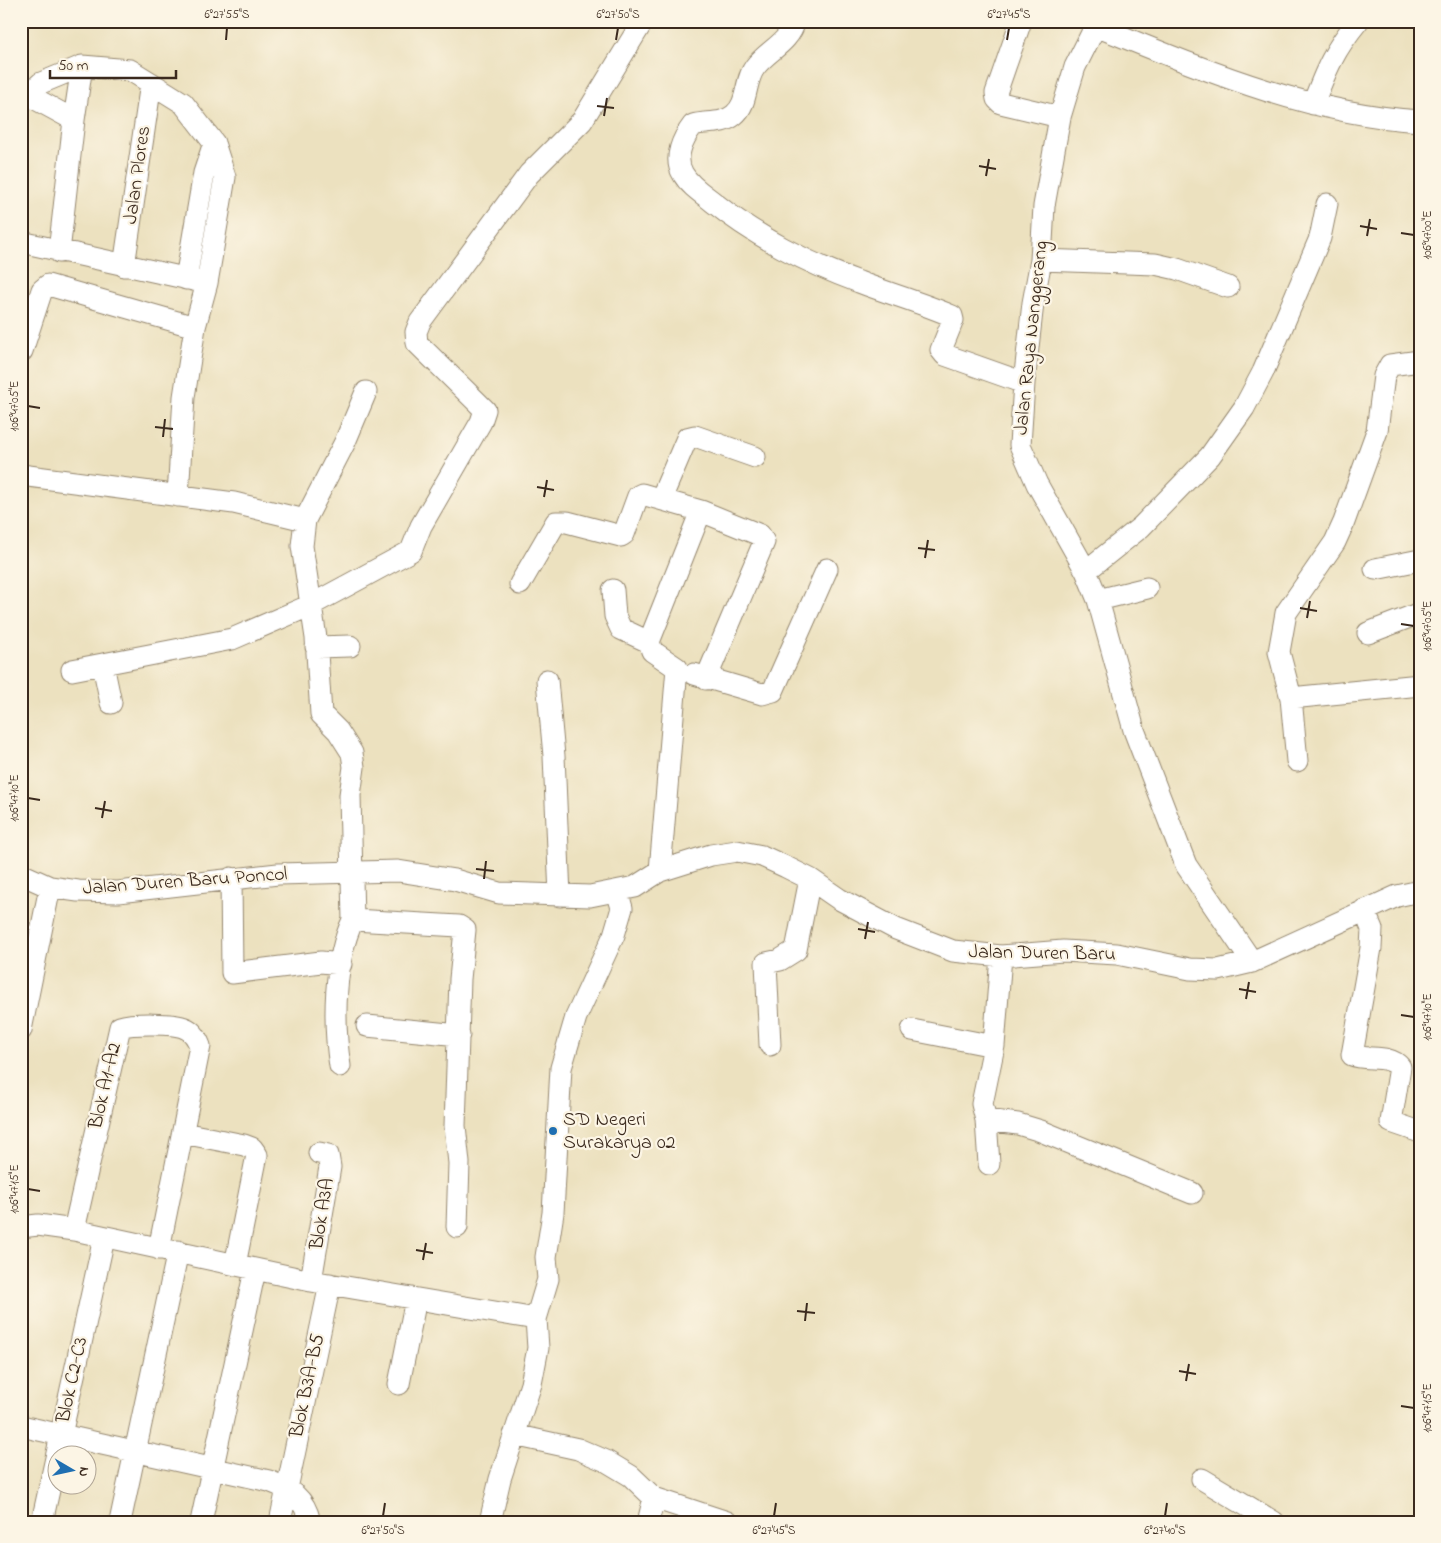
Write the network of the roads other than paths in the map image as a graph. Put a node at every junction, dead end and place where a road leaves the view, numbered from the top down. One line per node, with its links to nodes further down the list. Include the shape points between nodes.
1 (643, 21): 41 (street, via 582,121 529,174 420,322 416,332 417,343 485,410 484,418 421,526 415,544 402,557)
2 (795, 21): 25 (street, via 784,42 750,75 745,99 734,115 693,125 679,155 682,174 726,213 782,247 856,281 952,316 954,320 941,350 945,355)
3 (1021, 21): 10 (street, via 996,93 997,99 1001,103)
4 (1358, 21): 9 (street, via 1338,45)
5 (1097, 24): 9 (street, via 1244,83); 10 (street, Jalan Raya Nanggerang, via 1075,67)
6 (82, 66): 7 (street, via 130,70); 8 (street, via 41,83); 11 (street)
7 (151, 83): 13 (street, via 182,103); 18 (street, Jalan Plores)
8 (24, 94): 11 (street)
9 (1313, 104): 12 (street, via 1358,114)
10 (1060, 117): 17 (street, Jalan Raya Nanggerang, via 1044,206)
11 (74, 120): 16 (street)
12 (1420, 121)
13 (214, 143): 19 (street, via 204,173); 20 (street, via 225,177)
14 (1327, 204): 36 (street, via 1320,238 1263,372 1244,408 1210,456 1141,527)
15 (21, 242): 16 (street)
16 (59, 252): 18 (street)
17 (1041, 260): 21 (street, via 1156,264); 25 (street, Jalan Raya Nanggerang)
18 (124, 266): 19 (street)
19 (186, 279): 20 (street)
20 (207, 283): 22 (street)
21 (1228, 287)
22 (195, 327): 23 (street, via 48,286 42,290); 29 (street, via 184,397)
23 (22, 351)
24 (1420, 361): 53 (street, via 1390,365 1384,376 1377,431 1336,542 1286,613 1279,652)
25 (1024, 383): 36 (street, Jalan Raya Nanggerang, via 1020,445 1037,484)
26 (366, 392): 32 (street, via 345,442)
27 (755, 457): 30 (street, via 695,436 687,438)
28 (21, 475): 29 (street)
29 (178, 496): 32 (street, via 234,503)
30 (661, 499): 31 (street); 37 (street, via 646,494 638,496 621,536 561,520 556,522)
31 (701, 510): 44 (street); 50 (street, via 760,535 764,542)
32 (305, 520): 41 (street, via 302,546)
33 (1420, 560): 35 (street)
34 (826, 569): 50 (street, via 773,691 762,694)
35 (1375, 569)
36 (1086, 571): 40 (street, Jalan Raya Nanggerang)
37 (520, 584)
38 (1147, 588): 40 (street)
39 (613, 590): 44 (street, via 621,629)
40 (1098, 600): 68 (street, Jalan Raya Nanggerang, via 1134,730 1186,865)
41 (311, 605): 46 (street); 47 (street, via 232,639)
42 (1420, 613): 43 (street)
43 (1368, 633)
44 (649, 642): 48 (street, via 652,651)
45 (350, 646): 46 (street)
46 (316, 647): 56 (street, via 320,714 338,731 352,753)
47 (103, 665): 49 (street); 54 (street)
48 (678, 668): 50 (street); 57 (street)
49 (72, 670)
50 (706, 679)
51 (547, 680): 64 (street)
52 (1420, 685): 53 (street)
53 (1290, 698): 55 (street)
54 (111, 703)
55 (1297, 761)
56 (352, 871): 59 (street, Jalan Duren Baru Poncol); 64 (street, Jalan Duren Baru, via 398,871 455,880 499,893); 66 (street)
57 (660, 871): 60 (street, Jalan Duren Baru, via 710,855 736,851 762,856); 63 (street, Jalan Duren Baru, via 635,887)
58 (21, 874): 61 (street, Jalan Duren Baru Poncol)
59 (231, 878): 61 (street, Jalan Duren Baru Poncol, via 118,892); 69 (street, via 232,973 321,962)
60 (810, 879): 67 (street, Jalan Duren Baru, via 839,899 896,929 953,951); 74 (street, via 796,950 780,960 766,963)
61 (50, 888): 71 (street)
62 (1420, 890): 65 (street, Jalan Duren Baru)
63 (617, 891): 64 (street, Jalan Duren Baru, via 590,896); 92 (street, via 622,908 614,936 576,1017 561,1068 553,1213 546,1257 548,1279)
64 (560, 896)
65 (1364, 910): 68 (street, Jalan Duren Baru); 78 (street, via 1372,929 1371,948 1352,1055 1362,1060 1388,1059 1396,1062 1400,1067 1391,1122)
66 (353, 920): 69 (street, via 345,936); 73 (street, via 463,927 466,934 460,979)
67 (1001, 956): 68 (street, Jalan Duren Baru, via 1063,951 1117,954 1190,969 1218,970); 75 (street)
68 (1252, 962)
69 (341, 964): 76 (street, via 336,1036)
70 (366, 1026): 73 (street)
71 (21, 1030)
72 (912, 1030): 75 (street)
73 (459, 1035): 84 (street, via 455,1126 459,1163)
74 (770, 1045)
75 (994, 1046): 77 (street, via 982,1104)
76 (340, 1066)
77 (986, 1120): 81 (street); 82 (street, via 1041,1131)
78 (1420, 1132)
79 (183, 1133): 85 (street, Blok A1-A2, via 200,1046 195,1035 184,1027 120,1026); 87 (street, Blok A1-A2); 88 (street, via 244,1145 257,1154)
80 (319, 1153): 90 (street, Blok A3A, via 328,1155 330,1167)
81 (989, 1164)
82 (1192, 1193)
83 (27, 1223): 85 (street)
84 (457, 1227)
85 (74, 1230): 86 (street)
86 (104, 1238): 87 (street); 95 (street, Blok C2-C3)
87 (168, 1250): 88 (street); 97 (street, Blok A1-A2)
88 (235, 1264): 89 (street)
89 (255, 1270): 90 (street); 98 (street)
90 (321, 1283): 91 (street); 100 (street, Blok B3A-B5)
91 (416, 1298): 92 (street); 93 (street)
92 (536, 1319): 96 (street, via 538,1348 531,1384)
93 (398, 1384)
94 (21, 1426): 95 (street)
95 (61, 1434): 97 (street); 102 (street, Blok C2-C3)
96 (514, 1435): 101 (street, via 578,1449 606,1461 630,1476); 107 (street)
97 (135, 1452): 98 (street); 103 (street, Blok A1-A2)
98 (212, 1468): 100 (street); 104 (street)
99 (1202, 1479): 110 (street)
100 (286, 1488): 105 (street, Blok B3A-B5); 106 (street, via 300,1498)
101 (654, 1498): 108 (street); 109 (street)
102 (42, 1522)
103 (120, 1522)
104 (201, 1522)
105 (280, 1522)
106 (310, 1522)
107 (490, 1522)
108 (648, 1522)
109 (727, 1522)
110 (1274, 1522)

